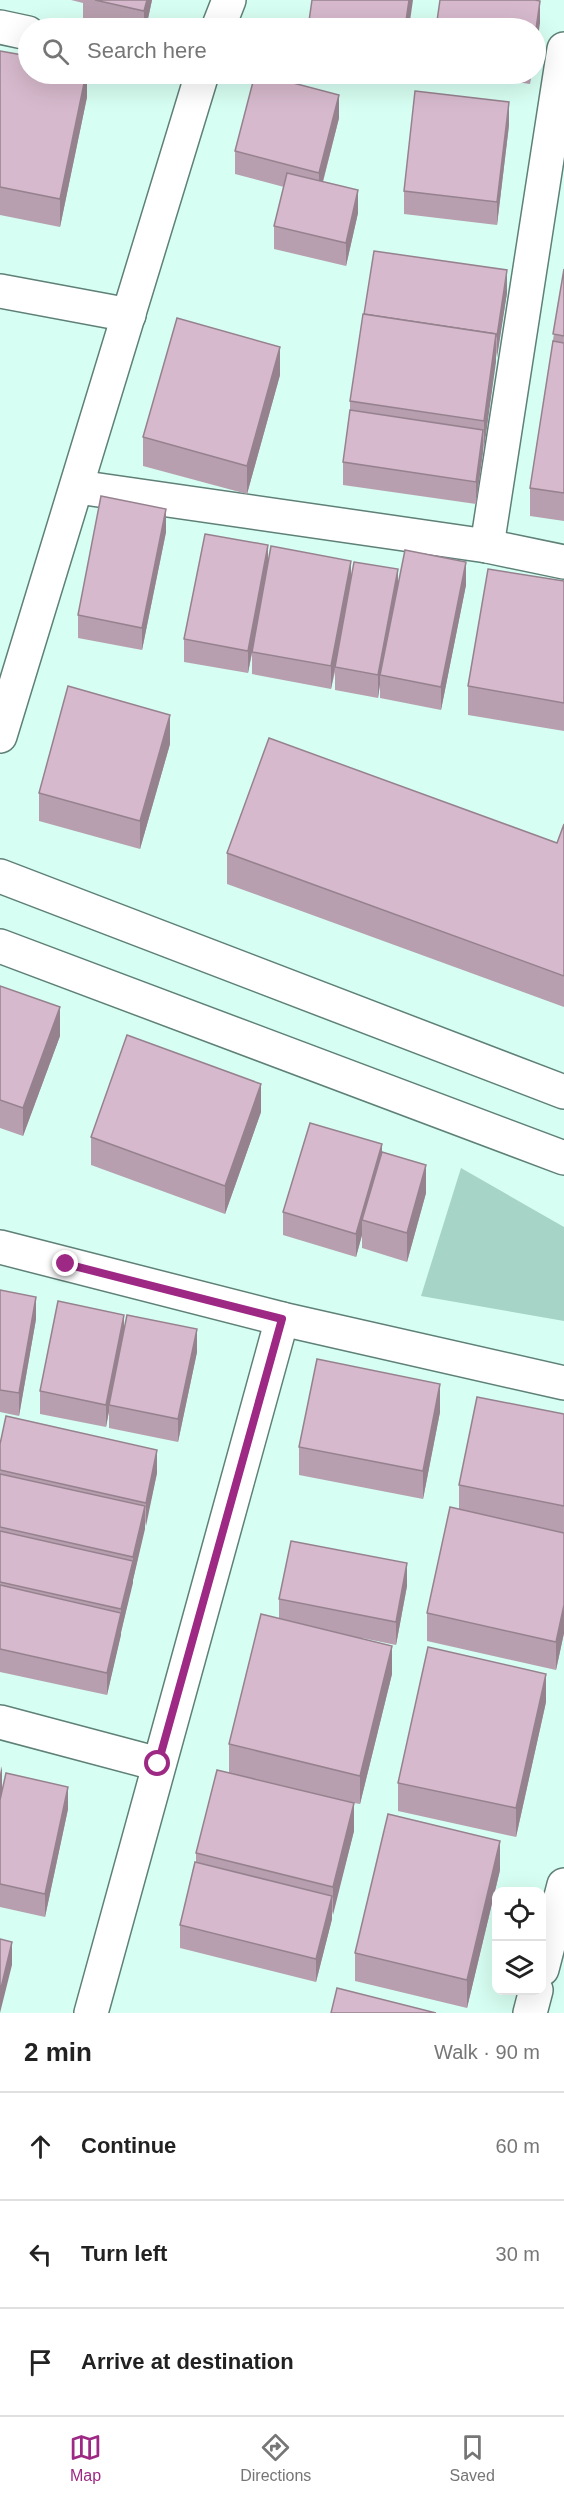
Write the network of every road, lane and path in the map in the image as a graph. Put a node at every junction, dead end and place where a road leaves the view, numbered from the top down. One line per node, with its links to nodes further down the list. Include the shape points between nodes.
1 (229, 0): 2 (street)
2 (222, 18)
3 (0, 27): 4 (street)
4 (18, 31)
5 (564, 49): 10 (street)
6 (199, 84): 8 (street)
7 (0, 291): 8 (street)
8 (129, 315): 9 (street)
9 (78, 487): 10 (street); 12 (street)
10 (487, 546): 11 (street)
11 (564, 562)
12 (0, 736)
13 (0, 876): 15 (street)
14 (0, 946): 16 (street)
15 (564, 1092)
16 (564, 1158)
17 (0, 1247): 18 (street)
18 (282, 1319): 19 (street); 21 (street)
19 (564, 1383)
20 (0, 1722): 21 (street)
21 (158, 1764): 25 (street)
22 (564, 1885): 23 (street)
23 (546, 1954)
24 (535, 1995): 26 (street)
25 (91, 2013)
26 (530, 2013)

